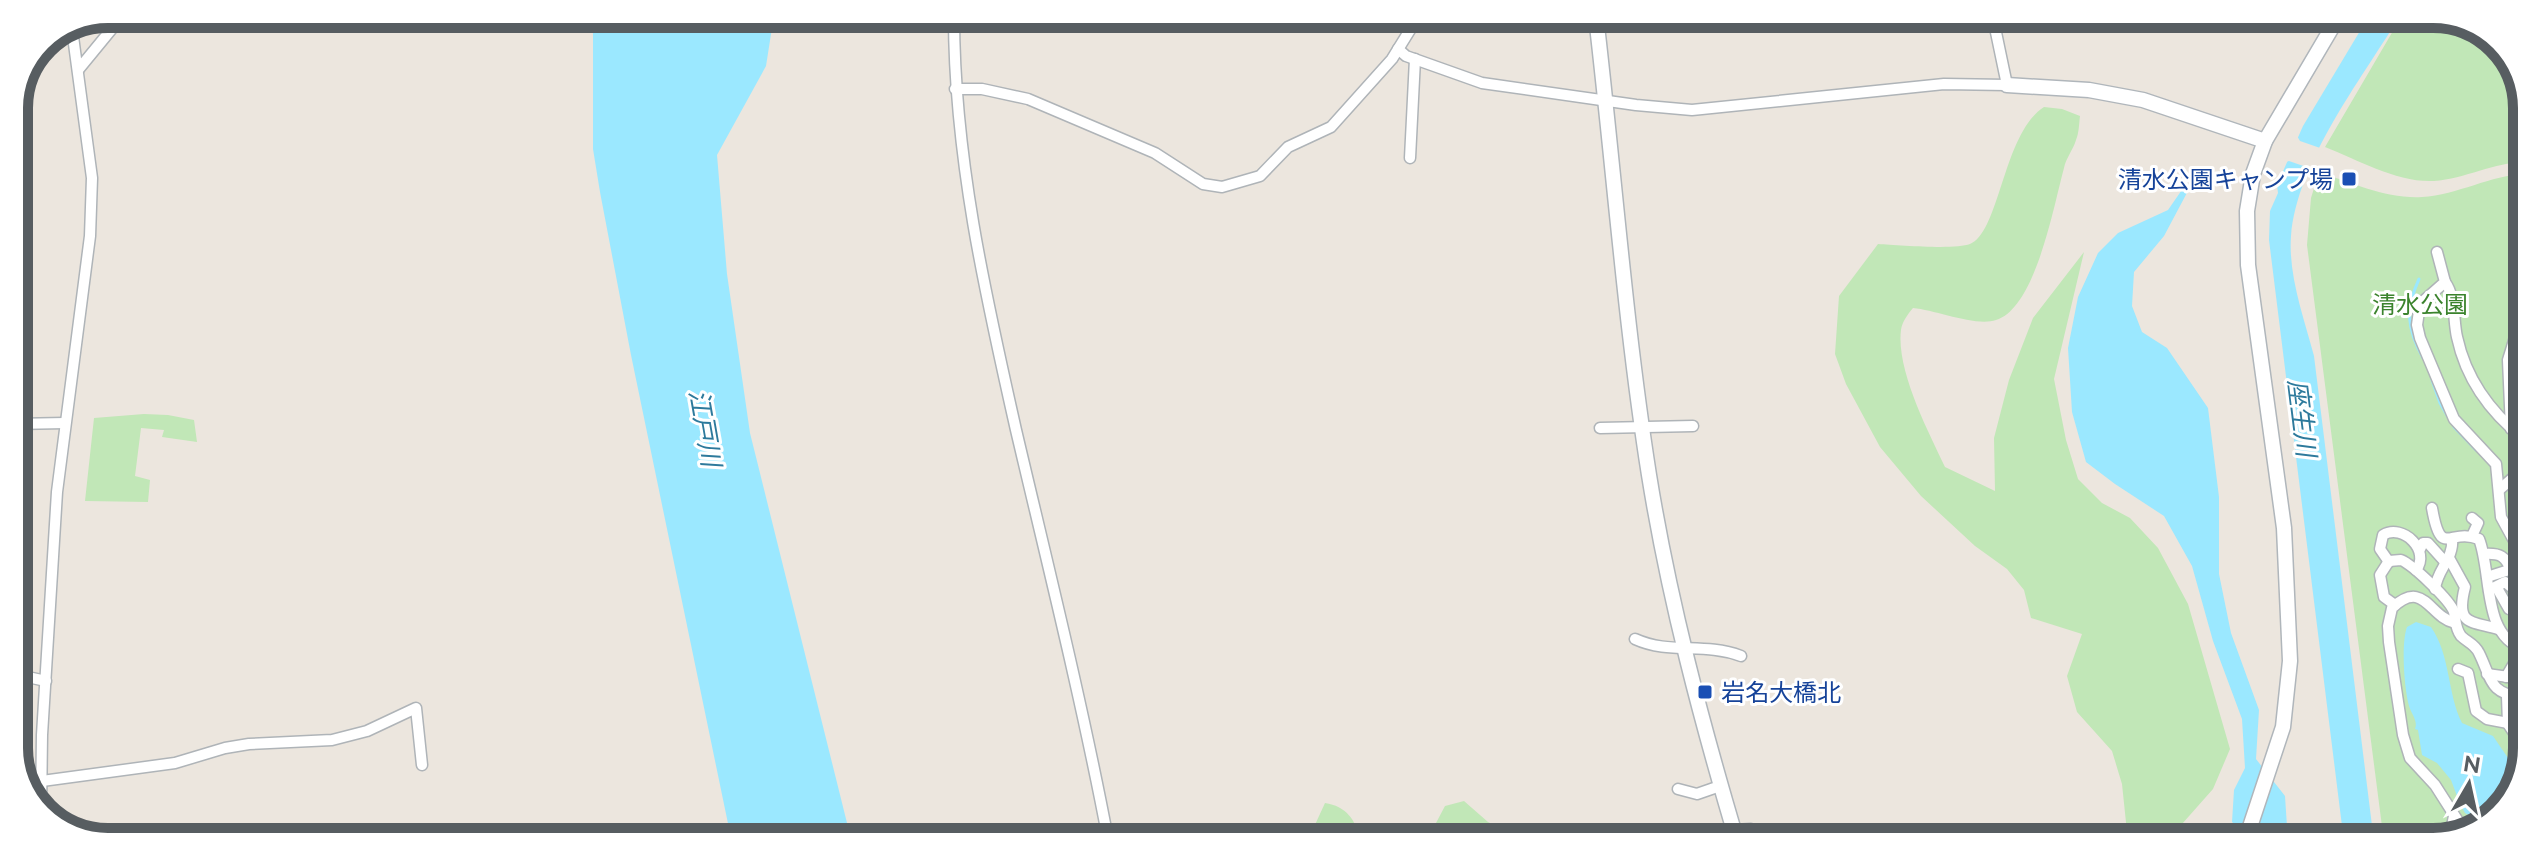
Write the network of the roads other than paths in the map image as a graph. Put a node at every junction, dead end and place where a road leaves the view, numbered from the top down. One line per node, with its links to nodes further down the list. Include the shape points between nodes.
1 (112, 28): 10 (street)
2 (954, 28): 12 (street)
3 (1411, 28): 8 (street)
4 (1597, 28): 13 (street)
5 (1995, 28): 11 (street)
6 (2332, 28): 14 (street)
7 (73, 36): 10 (street)
8 (1398, 49): 9 (street); 12 (street, via 1331,127 1288,147 1260,176 1222,187 1203,184 1155,153 1028,99)
9 (1415, 59): 13 (street, via 1482,83); 15 (street)
10 (78, 70): 19 (street, via 92,178 90,236)
11 (2007, 85): 13 (street, via 1944,84 1692,110); 14 (street, via 2110,93)
12 (955, 89): 72 (street, via 964,172 998,353)
13 (1606, 100): 23 (street)
14 (2265, 141): 74 (street, via 2250,189 2246,236 2284,528 2290,661 2283,727)
15 (1410, 158)
16 (2437, 252): 17 (street)
17 (2445, 282): 24 (street, via 2467,366 2478,390); 25 (street, via 2418,308 2420,338 2454,419)
18 (2513, 344): 24 (street, via 2508,360)
19 (65, 423): 20 (street); 59 (street)
20 (28, 424)
21 (1693, 426): 23 (street)
22 (1600, 428): 23 (street)
23 (1642, 428): 52 (street)
24 (2511, 429)
25 (2493, 460): 26 (street); 28 (street)
26 (2513, 473)
27 (2513, 480): 28 (street)
28 (2499, 490): 32 (street, via 2501,517)
29 (2432, 508): 33 (street, via 2436,532)
30 (2472, 518): 31 (street, via 2478,523)
31 (2472, 536): 33 (street); 35 (street, via 2479,539)
32 (2513, 538)
33 (2452, 539): 37 (street, via 2452,554)
34 (2420, 549): 36 (street, via 2404,534 2387,532 2380,549); 37 (street, via 2428,543); 39 (street)
35 (2484, 554): 38 (street, via 2505,557); 40 (street)
36 (2389, 562): 39 (street, via 2401,560); 44 (street, via 2380,575 2384,597)
37 (2445, 563): 39 (street); 41 (street); 47 (street, via 2465,586 2464,615)
38 (2511, 571): 40 (street)
39 (2418, 572): 41 (street)
40 (2487, 577): 42 (street)
41 (2435, 589): 46 (street, via 2453,610)
42 (2493, 589): 43 (street, via 2503,582); 45 (street); 48 (street)
43 (2513, 589)
44 (2395, 605): 46 (street, via 2418,597); 69 (street, via 2388,626 2405,742 2413,764 2435,785)
45 (2513, 610)
46 (2455, 623): 51 (street)
47 (2480, 625): 48 (street); 51 (street)
48 (2498, 629): 50 (street)
49 (1635, 639): 52 (street, via 1650,646)
50 (2513, 643)
51 (2475, 646): 55 (street)
52 (1683, 647): 53 (street); 66 (street)
53 (1741, 656)
54 (2513, 665): 57 (street)
55 (2486, 672): 57 (street); 60 (street); 62 (street, via 2463,671 2476,711)
56 (28, 677): 59 (street)
57 (2506, 677): 58 (street)
58 (2513, 678)
59 (46, 681): 65 (street)
60 (2507, 696): 61 (street); 62 (street)
61 (2513, 697)
62 (2508, 723): 63 (street)
63 (2513, 731)
64 (422, 765): 65 (street, via 416,708 367,731 332,740 237,746 175,763)
65 (42, 781): 68 (street)
66 (1720, 786): 67 (street, via 1697,794); 73 (street)
67 (1678, 789)
68 (41, 791)
69 (2454, 816): 70 (street); 71 (street)
70 (2461, 823)
71 (2452, 825)
72 (1106, 828)
73 (1733, 828)
74 (2250, 828)

